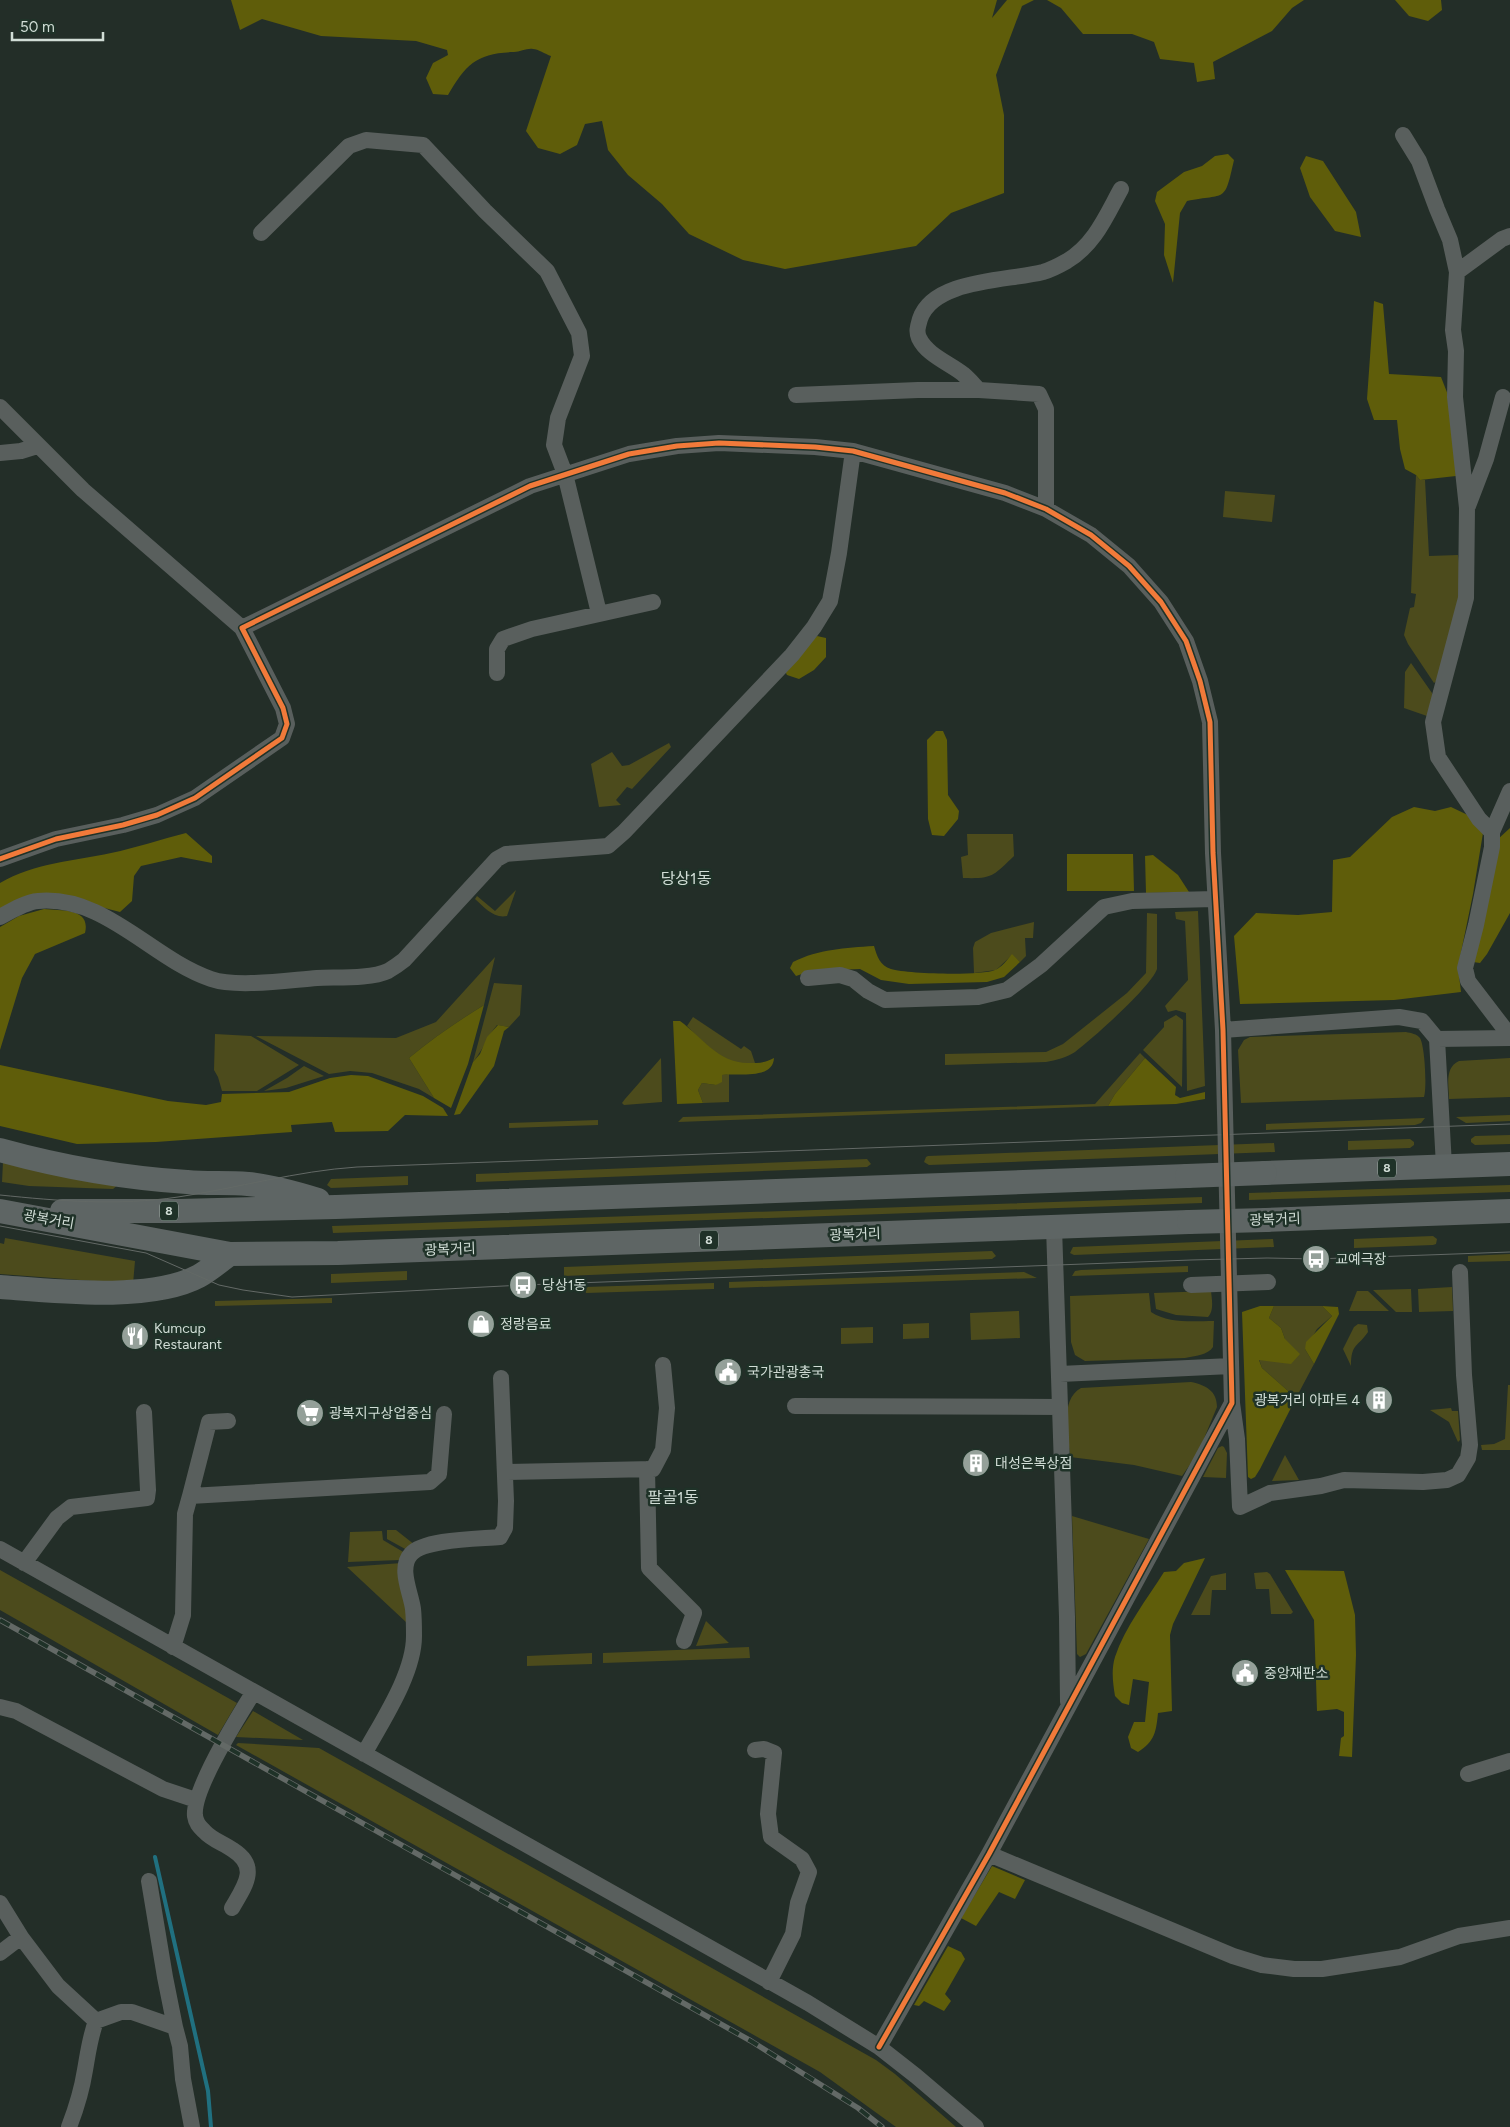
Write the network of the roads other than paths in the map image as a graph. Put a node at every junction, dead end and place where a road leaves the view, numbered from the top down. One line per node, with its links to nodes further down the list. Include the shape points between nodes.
1 (1403, 135): 5 (street, via 1419,161 1450,240)
2 (1121, 189): 6 (street, via 1093,238 1067,261 1044,272 947,291 921,316 917,329 919,339)
3 (260, 233): 13 (street, via 349,146 366,140 423,145 547,271 579,333 582,356 558,418 554,445)
4 (1510, 236): 5 (street)
5 (1457, 272): 14 (street, via 1453,330 1455,397)
6 (979, 390): 7 (street); 15 (street, via 1039,394 1046,409)
7 (796, 395)
8 (1503, 397): 14 (street, via 1486,458)
9 (0, 407): 10 (street)
10 (37, 446): 12 (street); 18 (street)
11 (853, 451): 13 (street, via 765,444 677,446 629,454); 15 (street, via 1005,493); 25 (street, via 840,553 830,601 792,655 608,846 506,854 497,859 404,960 387,971 366,976 239,983 213,980 188,970 103,915 83,906 36,901)
12 (0, 452)
13 (564, 474): 17 (street); 18 (street, via 530,486)
14 (1467, 508): 22 (street, via 1466,598 1433,722 1438,757 1479,819)
15 (1046, 509): 24 (street, via 1091,535 1129,566 1161,602 1186,641 1210,722)
16 (653, 602): 17 (street)
17 (599, 613): 19 (street, via 532,628 503,639 497,648)
18 (242, 628): 23 (street, via 283,708 286,724 282,738 195,798 157,815 56,839)
19 (497, 673)
20 (1510, 791): 22 (street)
21 (1510, 824): 22 (street)
22 (1492, 832): 28 (street, via 1492,847 1465,968 1468,981)
23 (0, 859)
24 (1215, 899): 26 (street, via 1132,901 1104,907 1041,965 1007,990 978,997 885,1000 853,979 840,975); 27 (street)
25 (0, 917)
26 (808, 978)
27 (1223, 1030): 29 (street, via 1398,1017 1422,1021); 43 (street)
28 (1510, 1037): 29 (street)
29 (1437, 1040): 32 (street)
30 (0, 1150): 33 (highway, via 35,1160 139,1177 263,1186)
31 (1510, 1164): 32 (highway, 광복거리 / 8)
32 (1444, 1166): 33 (highway, 광복거리 / 8, bridge)
33 (336, 1206): 34 (highway, 광복거리 / 8, via 179,1211)
34 (1, 1211): 37 (highway, 광복거리 / 8)
35 (1510, 1211): 36 (highway, 광복거리 / 8, bridge)
36 (1054, 1227): 37 (highway, 광복거리 / 8, via 338,1253); 44 (street)
37 (230, 1254): 41 (highway, via 198,1276 165,1288 78,1293)
38 (1460, 1272): 46 (street, via 1470,1445 1468,1458 1458,1475 1447,1480 1424,1482 1344,1480 1270,1493 1240,1507)
39 (1268, 1282): 40 (street, bridge)
40 (1191, 1285)
41 (0, 1287)
42 (663, 1365): 52 (street, via 667,1408 663,1450 653,1469)
43 (1231, 1366): 44 (street); 46 (street)
44 (1060, 1374): 48 (street)
45 (501, 1378): 53 (street)
46 (1232, 1403): 60 (street)
47 (795, 1406): 48 (street)
48 (1060, 1407): 60 (street)
49 (144, 1412): 56 (street, via 146,1498 71,1507 57,1518)
50 (444, 1414): 54 (street, via 439,1474 430,1482)
51 (228, 1421): 54 (street, via 209,1422)
52 (647, 1469): 53 (street); 57 (street, via 649,1568 694,1613)
53 (505, 1472): 63 (street, via 505,1528 500,1537 428,1545 410,1555 406,1563 413,1610 414,1638 410,1663)
54 (190, 1496): 58 (street, via 185,1514 183,1615)
55 (0, 1549): 56 (street)
56 (24, 1563): 58 (street)
57 (684, 1641)
58 (173, 1647): 59 (street)
59 (253, 1693): 63 (street); 66 (street, via 222,1745)
60 (1068, 1705): 67 (street)
61 (0, 1707): 66 (street, via 16,1711 163,1788)
62 (755, 1750): 74 (street, via 774,1753 768,1814 771,1837 802,1859 809,1872 798,1903 793,1934)
63 (364, 1754): 74 (street)
64 (1510, 1761): 65 (street)
65 (1468, 1774)
66 (196, 1800): 70 (street, via 196,1824 210,1838 234,1850 247,1863 244,1886)
67 (989, 1854): 71 (street, via 1233,1956 1262,1965 1322,1969 1400,1957 1459,1936); 77 (street)
68 (150, 1881): 76 (street)
69 (0, 1903): 72 (street)
70 (232, 1908)
71 (1510, 1928)
72 (21, 1937): 73 (street); 75 (street, via 58,1986)
73 (0, 1953)
74 (769, 1982): 77 (street)
75 (96, 2021): 76 (street, via 121,2012 132,2012); 78 (street)
76 (175, 2027): 79 (street)
77 (879, 2047): 80 (street)
78 (69, 2127)
79 (192, 2127)
80 (976, 2127)

